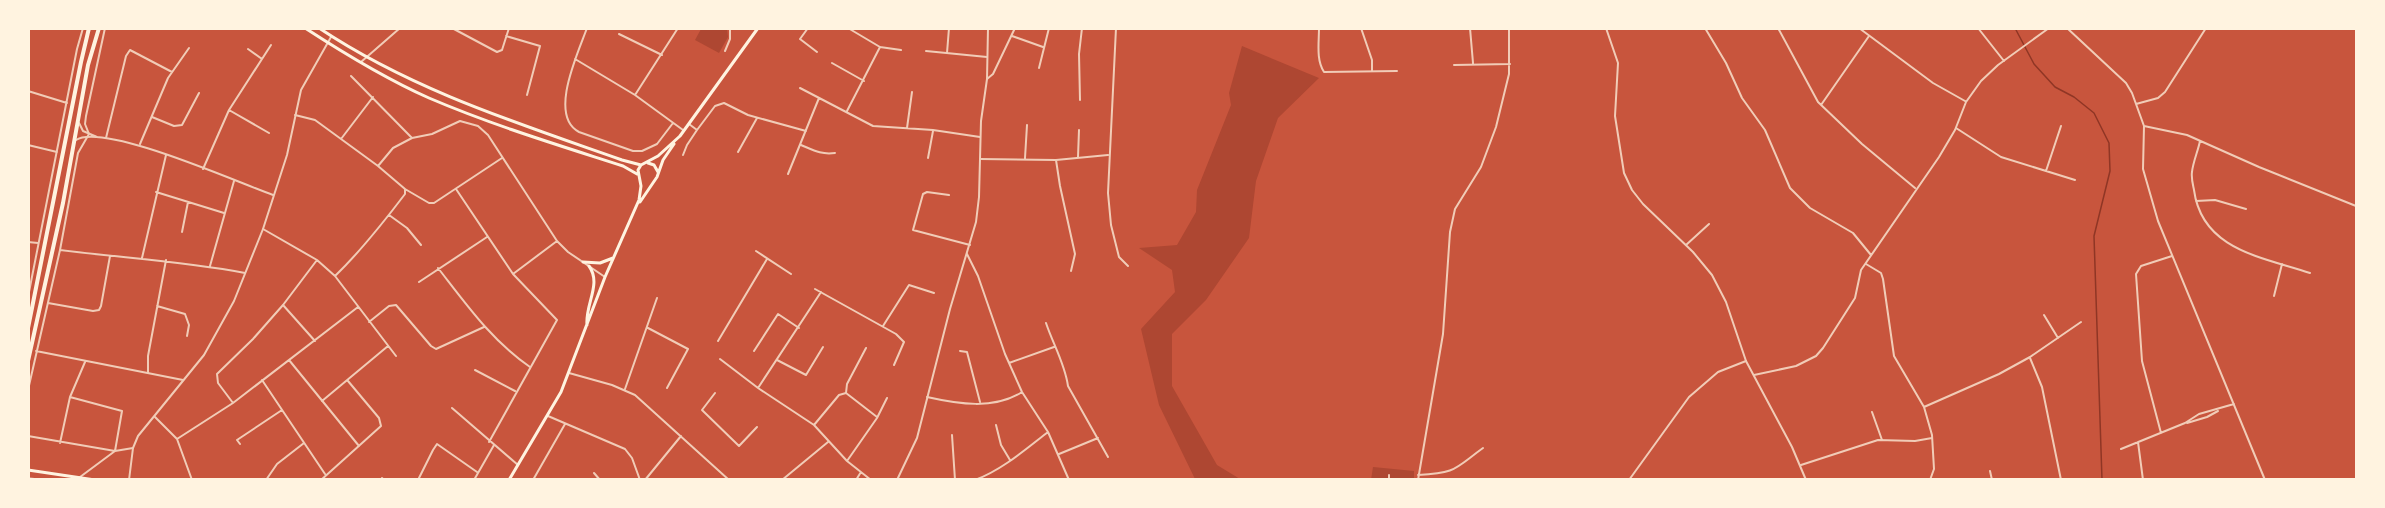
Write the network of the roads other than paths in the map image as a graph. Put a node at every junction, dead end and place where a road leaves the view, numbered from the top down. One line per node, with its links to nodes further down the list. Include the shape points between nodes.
1 (83, 28): 78 (street)
2 (90, 28): 194 (highway)
3 (99, 28): 83 (highway)
4 (107, 28): 100 (street, via 86,116)
5 (305, 28): 39 (main road)
6 (319, 28): 38 (main road)
7 (400, 28): 51 (street)
8 (453, 28): 35 (street, via 496,52 502,50)
9 (509, 28): 35 (street)
10 (586, 28): 54 (street)
11 (678, 28): 50 (street)
12 (730, 28): 46 (street)
13 (758, 28): 88 (main road)
14 (808, 28): 48 (street, via 800,39)
15 (848, 28): 41 (street)
16 (949, 28): 49 (street)
17 (988, 28): 52 (street)
18 (1015, 28): 36 (street)
19 (1048, 28): 42 (street)
20 (1082, 28): 76 (street)
21 (1116, 28): 116 (street)
22 (1319, 28): 62 (street, via 1320,66 1324,72)
23 (1361, 28): 62 (street)
24 (1470, 28): 58 (street)
25 (1509, 28): 59 (street)
26 (1606, 28): 154 (street, via 1618,63 1615,116 1624,173 1642,204)
27 (1705, 28): 161 (street, via 1742,98 1765,130 1790,188 1810,208 1853,233)
28 (1778, 28): 80 (street)
29 (1978, 28): 55 (street)
30 (2049, 28): 55 (street)
31 (2067, 28): 79 (street, via 2126,83)
32 (2206, 28): 79 (street, via 2165,92)
33 (1859, 29): 37 (street)
34 (619, 34): 50 (street)
35 (506, 36): 72 (street, via 540,46)
36 (1012, 36): 42 (street); 66 (street)
37 (1869, 36): 77 (street); 80 (street)
38 (331, 37): 39 (street); 51 (main road)
39 (328, 43): 56 (main road); 84 (street, via 304,82)
40 (271, 45): 53 (street)
41 (880, 47): 45 (street); 67 (street)
42 (1043, 47): 61 (street)
43 (189, 48): 64 (street)
44 (248, 49): 53 (street)
45 (902, 50)
46 (725, 51)
47 (926, 51): 49 (street)
48 (817, 52)
49 (947, 53): 52 (street)
50 (663, 55): 73 (street)
51 (366, 57): 56 (street); 124 (main road, via 471,107)
52 (987, 57): 66 (street)
53 (262, 59): 81 (street)
54 (575, 59): 73 (street); 87 (street, via 564,107 573,129 639,152 654,146)
55 (2004, 61): 77 (street, via 1981,81)
56 (361, 63): 130 (main road, via 429,98 623,166)
57 (832, 63): 67 (street)
58 (1473, 63): 59 (street); 60 (street)
59 (1510, 64): 294 (street, via 1496,127 1480,167 1455,209 1443,334)
60 (1454, 65)
61 (1039, 68)
62 (1372, 71): 63 (street)
63 (1397, 71)
64 (172, 72): 85 (street); 104 (street, via 130,50)
65 (351, 76): 74 (street)
66 (987, 79): 102 (street)
67 (864, 81): 82 (street)
68 (800, 88): 75 (street)
69 (28, 91): 78 (street)
70 (912, 92): 92 (street)
71 (199, 93): 85 (street, via 182,125 174,126)
72 (527, 95)
73 (635, 95): 87 (street)
74 (373, 97): 103 (street); 105 (street)
75 (819, 98): 82 (street); 95 (street)
76 (1080, 100)
77 (1966, 102): 93 (street)
78 (67, 103): 111 (street)
79 (2136, 104): 91 (street)
80 (1821, 105): 134 (street)
81 (229, 110): 99 (street); 126 (street)
82 (846, 112): 92 (street, via 873,126)
83 (79, 114): 100 (street, via 79,127); 109 (highway)
84 (295, 115): 105 (street, via 315,120); 139 (street, via 288,155)
85 (152, 117): 108 (street)
86 (757, 118): 94 (street, via 720,103); 95 (street); 112 (street)
87 (673, 123): 98 (street)
88 (689, 124): 94 (street); 98 (main road)
89 (1027, 125): 121 (street)
90 (2061, 126): 127 (street)
91 (2144, 126): 106 (street); 162 (street, via 2143,169)
92 (907, 128): 96 (street)
93 (1956, 128): 127 (street, via 2001,157); 134 (street)
94 (697, 130): 115 (street)
95 (806, 130): 110 (street)
96 (933, 130): 102 (street); 119 (street)
97 (1079, 130): 117 (street)
98 (684, 131): 101 (main road)
99 (269, 133)
100 (89, 135): 104 (street); 109 (street, via 78,138); 157 (street, via 78,153)
101 (680, 136): 123 (main road); 128 (main road)
102 (980, 137): 120 (street)
103 (412, 138): 118 (street, via 460,121 468,122 488,135); 125 (street, via 393,148)
104 (106, 139): 108 (street)
105 (341, 139): 125 (street)
106 (2200, 141): 140 (street, via 2192,172); 142 (street)
107 (28, 144): 111 (street)
108 (140, 144): 114 (street)
109 (73, 145): 221 (highway)
110 (801, 145): 113 (street, via 818,153); 129 (street)
111 (57, 152): 153 (street)
112 (738, 152)
113 (834, 153)
114 (166, 155): 126 (street); 137 (street)
115 (683, 155)
116 (1108, 155): 117 (street); 173 (street, via 1111,225 1119,257)
117 (1078, 157): 122 (street)
118 (502, 158): 136 (street); 151 (street)
119 (928, 158)
120 (980, 159): 121 (street); 156 (street, via 978,209)
121 (1025, 159): 122 (street)
122 (1056, 160): 175 (street, via 1076,254)
123 (647, 163): 124 (main road); 128 (main road, via 654,165)
124 (641, 165): 130 (main road)
125 (378, 166): 135 (street)
126 (203, 169): 132 (street)
127 (2046, 171): 131 (street)
128 (657, 172): 133 (main road)
129 (789, 174)
130 (639, 177): 133 (main road, via 647,183); 143 (main road, via 641,191)
131 (2075, 180)
132 (234, 181): 139 (street); 145 (street)
133 (654, 181): 143 (main road)
134 (1916, 188): 161 (street)
135 (405, 189): 136 (street, via 434,203); 146 (street)
136 (456, 189): 150 (street)
137 (156, 192): 141 (street); 163 (street)
138 (949, 195): 156 (street, via 922,194 913,230)
139 (274, 196): 148 (street)
140 (2196, 201): 144 (street, via 2215,200); 170 (street, via 2205,222 2220,239 2236,249)
141 (188, 202): 145 (street); 149 (street)
142 (2356, 206)
143 (636, 209): 164 (main road)
144 (2246, 209)
145 (224, 213): 171 (street)
146 (389, 215): 155 (street); 180 (street)
147 (1709, 224): 154 (street)
148 (263, 229): 167 (street); 176 (street)
149 (182, 232)
150 (487, 237): 174 (street); 178 (street)
151 (557, 241): 168 (street); 178 (street)
152 (28, 242): 153 (street)
153 (39, 243): 183 (street)
154 (1686, 244): 222 (street, via 1719,288)
155 (421, 245)
156 (970, 245): 159 (street)
157 (60, 250): 160 (street); 190 (street)
158 (756, 251): 165 (street)
159 (967, 254): 224 (street); 243 (street)
160 (110, 256): 163 (street); 190 (street, via 99,310)
161 (1871, 256): 169 (street)
162 (2172, 256): 248 (street); 261 (street, via 2140,266 2136,274 2142,361)
163 (142, 258): 166 (street)
164 (613, 258): 168 (main road, via 600,263); 181 (main road)
165 (767, 259): 179 (street); 208 (street)
166 (166, 260): 171 (street); 192 (street)
167 (317, 260): 180 (street); 191 (street)
168 (583, 262): 172 (street)
169 (1866, 264): 230 (street, via 1861,270 1856,298 1816,356 1796,366); 249 (street, via 1881,273 1894,356)
170 (2282, 264): 177 (street); 187 (street)
171 (210, 266): 176 (street)
172 (589, 266): 181 (street); 199 (main road, via 595,280 586,310)
173 (1128, 266)
174 (438, 268): 182 (street); 201 (street)
175 (1071, 271)
176 (246, 273): 231 (street, via 204,355)
177 (2310, 273)
178 (513, 274): 226 (street, via 557,318)
179 (791, 274)
180 (335, 276): 193 (street)
181 (605, 277): 199 (main road)
182 (418, 282)
183 (29, 289): 188 (street)
184 (815, 289): 185 (street)
185 (821, 292): 200 (street); 204 (street)
186 (934, 293): 200 (street, via 909,285)
187 (2274, 296)
188 (28, 297)
189 (657, 298): 202 (street)
190 (48, 303): 213 (street)
191 (283, 305): 207 (street); 247 (street, via 217,374 218,383)
192 (157, 306): 205 (street, via 185,314 189,321); 228 (street)
193 (358, 307): 196 (street); 207 (street)
194 (30, 314): 203 (highway)
195 (2044, 315): 206 (street)
196 (369, 322): 201 (street, via 396,305 436,349); 209 (street)
197 (2081, 322): 206 (street)
198 (1046, 323): 211 (street)
199 (587, 326): 229 (main road)
200 (883, 326): 225 (street, via 904,342)
201 (484, 327): 226 (street)
202 (647, 327): 234 (street, via 688,349); 236 (street)
203 (28, 328)
204 (799, 328): 214 (street, via 778,314); 220 (street)
205 (187, 336)
206 (2058, 338): 217 (street)
207 (315, 341): 219 (street)
208 (717, 341)
209 (388, 346): 216 (street); 233 (street)
210 (824, 347): 220 (street, via 806,375)
211 (1054, 347): 224 (street); 265 (street, via 1068,386)
212 (866, 348): 241 (street)
213 (36, 351): 223 (street); 237 (street)
214 (754, 351)
215 (960, 351): 246 (street, via 967,352)
216 (396, 356)
217 (2030, 357): 249 (street); 325 (street, via 2042,387)
218 (720, 359): 235 (street)
219 (288, 360): 232 (street); 245 (street)
220 (777, 360): 235 (street)
221 (28, 361)
222 (1746, 361): 230 (street); 321 (street, via 1718,372 1689,397)
223 (85, 362): 228 (street); 242 (street)
224 (1009, 363): 239 (street)
225 (894, 365)
226 (530, 367): 238 (street)
227 (475, 370): 238 (street)
228 (148, 372): 231 (street)
229 (569, 373): 236 (street); 254 (main road)
230 (1754, 375): 286 (street)
231 (183, 380): 253 (street)
232 (262, 380): 247 (street); 251 (street)
233 (348, 381): 245 (street); 275 (street, via 379,418 381,426)
234 (667, 388)
235 (758, 388): 257 (street)
236 (625, 389): 264 (street)
237 (28, 390)
238 (516, 391): 270 (street)
239 (1022, 392): 246 (street, via 1003,402); 260 (street)
240 (715, 393): 259 (street, via 702,410 740,446)
241 (846, 393): 255 (street); 257 (street, via 839,395)
242 (70, 397): 269 (street); 280 (street, via 122,411)
243 (927, 397): 246 (street, via 955,404); 315 (street, via 917,438)
244 (887, 399): 255 (street)
245 (322, 401): 275 (street)
246 (980, 402)
247 (233, 403): 267 (street)
248 (2234, 404): 261 (street, via 2199,414); 327 (street)
249 (1924, 407): 266 (street)
250 (452, 408): 270 (street)
251 (282, 410): 273 (street); 274 (street, via 237,440)
252 (1872, 412): 268 (street)
253 (154, 416): 267 (street); 277 (street)
254 (548, 416): 256 (street); 285 (main road)
255 (878, 418): 284 (street)
256 (565, 424): 308 (street); 310 (street, via 625,449)
257 (814, 425): 271 (street)
258 (996, 425): 283 (street)
259 (757, 427)
260 (1048, 432): 281 (street); 283 (street)
261 (2161, 433): 272 (street)
262 (952, 435): 316 (street)
263 (28, 436): 269 (street)
264 (681, 436): 298 (street); 311 (street)
265 (1098, 438): 281 (street); 282 (street)
266 (1932, 438): 268 (street); 323 (street, via 1934,469)
267 (177, 439): 302 (street)
268 (1882, 440): 286 (street)
269 (60, 442): 280 (street)
270 (489, 442): 276 (street)
271 (828, 442): 284 (street); 312 (street)
272 (2138, 442): 279 (street); 326 (street)
273 (304, 443): 292 (street); 303 (street, via 277,464)
274 (240, 444)
275 (359, 446): 292 (street)
276 (494, 446): 285 (street); 289 (street)
277 (134, 448): 280 (street); 301 (street)
278 (1484, 448): 294 (street, via 1455,470)
279 (2121, 449)
280 (115, 451): 295 (street)
281 (1058, 454): 318 (street)
282 (1108, 457)
283 (1010, 460): 317 (street)
284 (847, 461): 290 (street)
285 (518, 465): 307 (main road)
286 (1801, 465): 322 (street)
287 (28, 470): 295 (main road)
288 (1990, 471): 324 (street)
289 (477, 472): 305 (street, via 437,444); 306 (street)
290 (861, 472): 313 (street); 314 (street)
291 (594, 473): 309 (street)
292 (325, 474): 304 (street)
293 (1389, 475): 319 (street)
294 (1418, 475): 320 (street)
295 (75, 478): 296 (main road)
296 (86, 478): 300 (main road)
297 (28, 479): 299 (main road)
298 (729, 479)
299 (41, 480)
300 (95, 480)
301 (129, 480)
302 (192, 480)
303 (266, 480)
304 (321, 480)
305 (418, 480)
306 (474, 480)
307 (509, 480)
308 (533, 480)
309 (600, 480)
310 (640, 480)
311 (645, 480)
312 (782, 480)
313 (856, 480)
314 (871, 480)
315 (897, 480)
316 (955, 480)
317 (975, 480)
318 (1068, 480)
319 (1389, 480)
320 (1418, 480)
321 (1629, 480)
322 (1806, 480)
323 (1930, 480)
324 (1992, 480)
325 (2061, 480)
326 (2143, 480)
327 (2265, 480)

